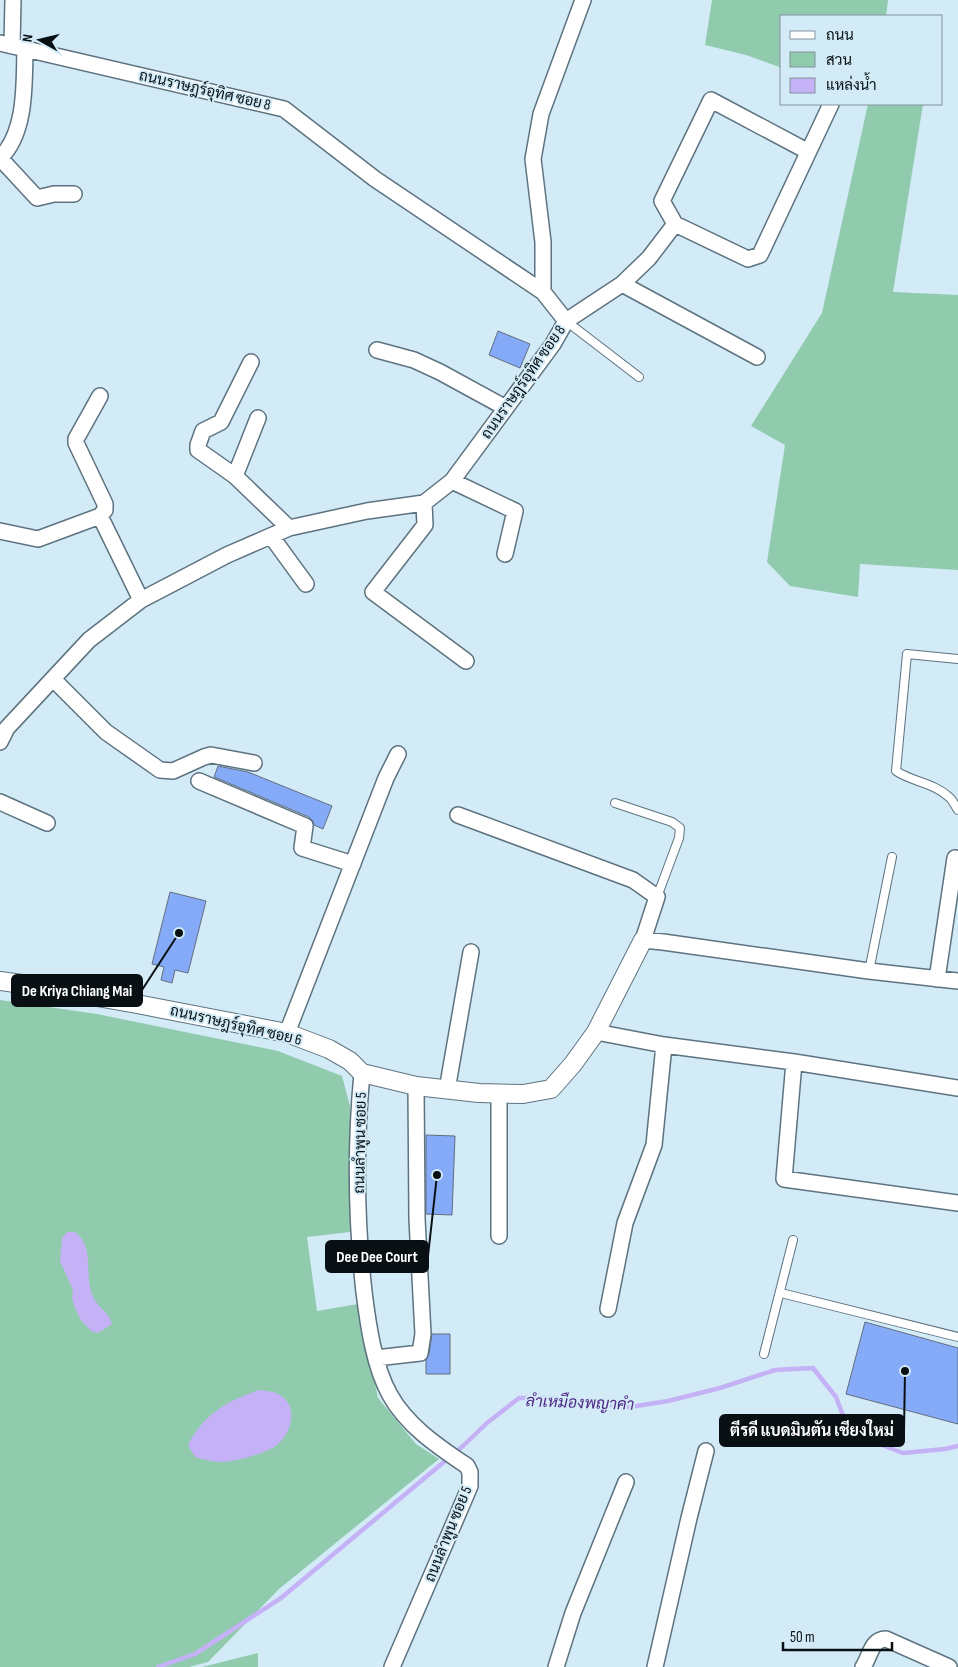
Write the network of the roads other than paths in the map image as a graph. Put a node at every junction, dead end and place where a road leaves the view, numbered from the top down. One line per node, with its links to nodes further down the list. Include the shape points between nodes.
1 (13, 0): 3 (street)
2 (584, 0): 10 (street, via 541,114 533,158 543,242)
3 (12, 46): 6 (street, via 23,107 16,130); 10 (street, ถนนราษฎร์อุทิศ ซอย 8, via 284,109 374,178)
4 (830, 105): 5 (street)
5 (807, 151): 8 (street, via 760,255 748,259); 8 (street, via 711,100 662,201)
6 (0, 158): 7 (street, via 37,198)
7 (74, 194)
8 (675, 224): 9 (street, via 649,258)
9 (622, 284): 11 (street); 13 (street)
10 (543, 292): 11 (street, ถนนราษฎร์อุทิศ ซอย 8)
11 (566, 321): 15 (lane); 17 (street, ถนนราษฎร์อุทิศ ซอย 8)
12 (378, 350): 17 (street, via 414,360)
13 (757, 357)
14 (251, 362): 19 (street, via 221,422 206,428 198,445 200,453)
15 (639, 377)
16 (100, 396): 22 (street, via 76,443 105,504)
17 (506, 408): 20 (street, ถนนราษฎร์อุทิศ ซอย 8)
18 (258, 418): 19 (street)
19 (235, 476): 23 (street)
20 (452, 481): 21 (street, ถนนราษฎร์อุทิศ ซอย 8); 26 (street, via 515,511)
21 (424, 503): 23 (street, via 367,511); 30 (street, via 425,525 373,592)
22 (100, 516): 24 (street, via 38,539); 28 (street)
23 (289, 528): 25 (street)
24 (0, 531)
25 (271, 536): 27 (street); 28 (street)
26 (505, 554)
27 (306, 584)
28 (141, 600): 31 (street, via 89,640)
29 (958, 660): 38 (lane, via 907,654 896,771 930,784 950,797)
30 (466, 661)
31 (54, 679): 32 (street); 34 (street, via 106,732 160,770 173,771 211,755)
32 (2, 732)
33 (398, 754): 43 (street)
34 (254, 763)
35 (199, 781): 43 (street, via 305,826 302,848)
36 (0, 802): 40 (street)
37 (615, 803): 44 (lane, via 672,822 680,828)
38 (958, 810)
39 (458, 815): 44 (street, via 633,880)
40 (47, 823)
41 (957, 856): 48 (street)
42 (892, 858): 47 (lane)
43 (353, 864): 52 (street)
44 (657, 897): 45 (street)
45 (643, 940): 47 (street); 51 (street)
46 (471, 952): 58 (street)
47 (869, 971): 48 (street)
48 (938, 979): 49 (street)
49 (958, 981)
50 (0, 982): 52 (street, ถนนราษฎร์อุทิศ ซอย 6, via 137,1004)
51 (596, 1032): 53 (street); 59 (street, ถนนราษฎร์อุทิศ ซอย 6, via 551,1089)
52 (287, 1034): 55 (street, ถนนราษฎร์อุทิศ ซอย 6, via 329,1049 350,1061)
53 (664, 1044): 54 (street); 64 (street, via 654,1145 624,1223)
54 (794, 1062): 57 (street); 60 (street, via 784,1179)
55 (362, 1074): 56 (street, ถนนราษฎร์อุทิศ ซอย 6); 67 (street, ถนนลำพูน ซอย 5, via 356,1171 362,1276)
56 (416, 1086): 58 (street, ถนนราษฎร์อุทิศ ซอย 6); 67 (street, via 416,1219 423,1334 420,1353)
57 (958, 1088)
58 (447, 1090): 59 (street, ถนนราษฎร์อุทิศ ซอย 6)
59 (499, 1094): 61 (street)
60 (958, 1203)
61 (499, 1236)
62 (793, 1240): 63 (lane)
63 (781, 1293): 65 (lane); 66 (lane)
64 (608, 1309)
65 (958, 1337)
66 (764, 1354)
67 (376, 1358): 70 (street, ถนนลำพูน ซอย 5, via 390,1394 405,1416 467,1466 470,1472 470,1486)
68 (706, 1451): 72 (street)
69 (626, 1482): 71 (street, via 573,1613)
70 (392, 1667)
71 (556, 1667)
72 (655, 1667)
73 (863, 1667): 74 (street, via 876,1642 886,1639)
74 (949, 1667)

